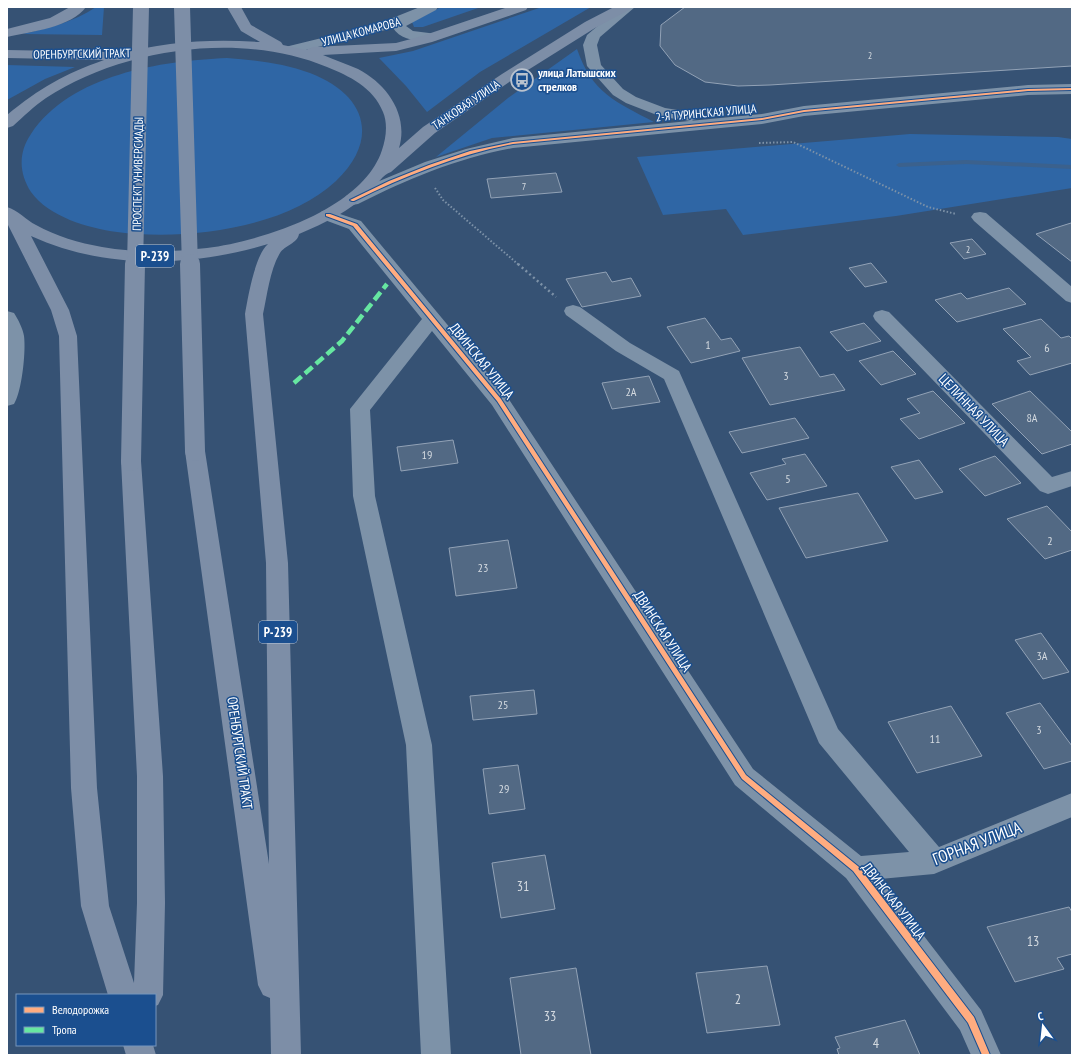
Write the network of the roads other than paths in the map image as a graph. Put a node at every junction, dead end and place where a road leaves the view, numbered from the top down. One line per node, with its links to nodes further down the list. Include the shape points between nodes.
1 (79, 7): 10 (main road, via 72,13 48,23)
2 (141, 7): 35 (main road, ПРОСПЕКТ УНИВЕРСИАДЫ, bridge, via 131,461 150,776 151,903)
3 (182, 7): 36 (main road, ОРЕНБУРГСКИЙ ТРАКТ, bridge, via 195,451)
4 (234, 7): 13 (main road, via 246,28)
5 (431, 7): 9 (street, УЛИЦА КОМАРОВА)
6 (521, 7): 11 (main road)
7 (624, 7): 18 (main road, ТАНКОВАЯ УЛИЦА, via 590,25 429,130)
8 (628, 7): 16 (street, via 594,35 590,45 594,66 618,92 645,107 680,115)
9 (411, 18): 11 (street, via 398,26 402,32); 13 (street, УЛИЦА КОМАРОВА, via 370,31)
10 (7, 33)
11 (432, 37): 13 (main road, via 396,47)
12 (180, 47): 13 (main road, Р-239, via 240,45); 14 (main road, ОРЕНБУРГСКИЙ ТРАКТ / Р-239, via 113,56); 17 (main road, Р-239, via 145,53 84,71 38,96)
13 (290, 50): 18 (main road, Р-239, via 333,63 358,75 373,86 384,99 391,113 394,128 393,144 387,160)
14 (7, 54)
15 (1072, 89): 16 (street, 2-Я ТУРИНСКАЯ УЛИЦА, via 1028,90)
16 (804, 111): 19 (street, 2-Я ТУРИНСКАЯ УЛИЦА, via 762,119 498,145 426,167)
17 (7, 123)
18 (376, 176): 19 (main road, Р-239)
19 (352, 200): 21 (main road, Р-239)
20 (10, 215): 23 (main road, Р-239, via 32,230 54,240 81,248 141,256 208,253 272,238); 34 (main road, Р-239, via 60,310 68,336 84,788 95,906)
21 (328, 215): 23 (main road, Р-239); 28 (street, ДВИНСКАЯ УЛИЦА, via 355,225)
22 (980, 217): 24 (street)
23 (301, 228): 36 (main road, Р-239, via 272,250 261,280 254,314 277,564)
24 (1072, 297)
25 (573, 311): 32 (street, via 623,347 672,375 828,736)
26 (882, 316): 30 (street, ЦЕЛИННАЯ УЛИЦА, via 1048,486)
27 (7, 317): 29 (street, via 15,335 12,380)
28 (432, 319): 33 (street, ДВИНСКАЯ УЛИЦА, via 499,400 744,777); 37 (street, via 360,409 364,496 419,745)
29 (7, 399)
30 (1072, 478)
31 (1072, 805): 32 (street, ГОРНАЯ УЛИЦА)
32 (934, 862): 33 (street, ГОРНАЯ УЛИЦА)
33 (856, 869): 38 (street, ДВИНСКАЯ УЛИЦА, via 971,1020)
34 (123, 994)
35 (148, 994)
36 (285, 1055)
37 (436, 1055)
38 (986, 1055)

